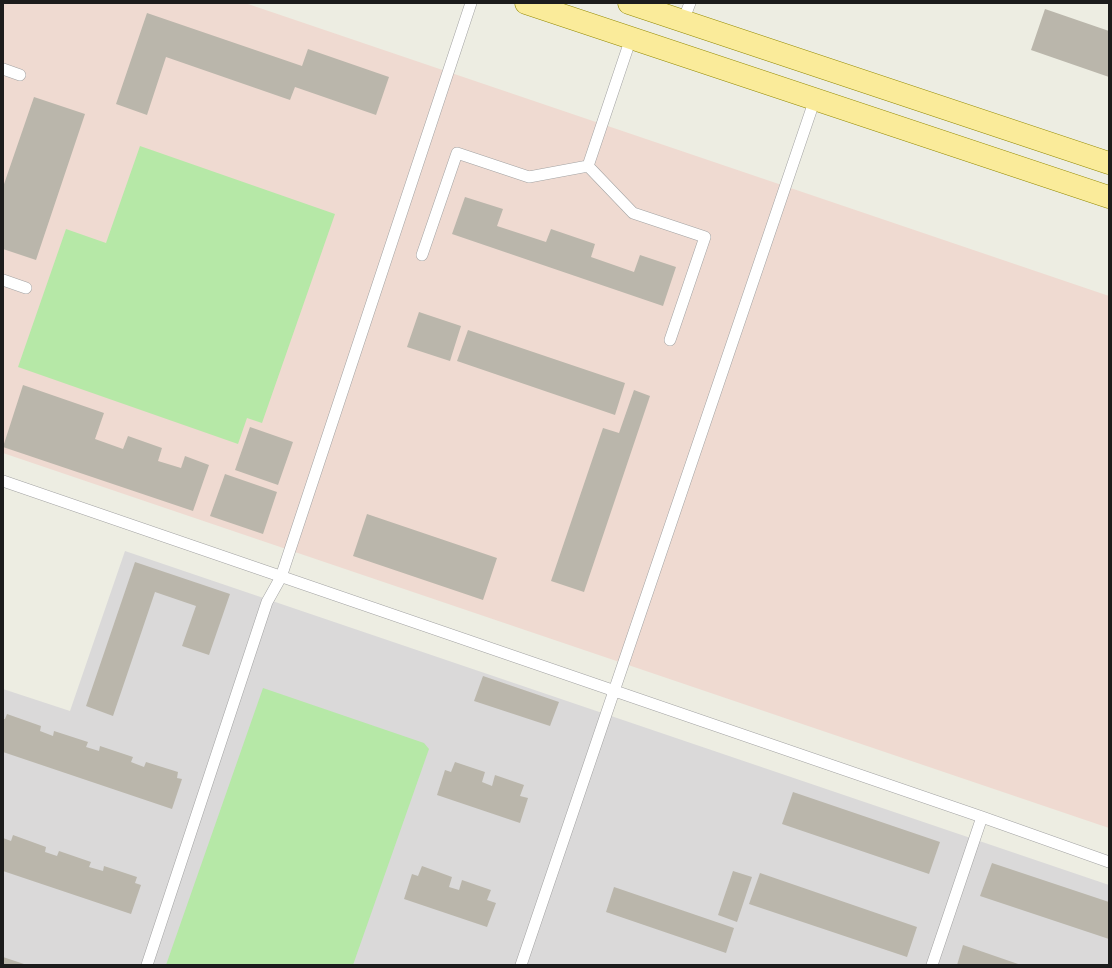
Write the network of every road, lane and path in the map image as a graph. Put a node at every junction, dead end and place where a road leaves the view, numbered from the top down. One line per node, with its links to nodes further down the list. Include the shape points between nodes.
1 (471, 3): 17 (lane)
2 (526, 3): 5 (main road)
3 (629, 3): 4 (main road)
4 (686, 12): 9 (main road)
5 (631, 38): 8 (main road); 10 (lane)
6 (3, 69): 7 (lane)
7 (20, 75)
8 (815, 99): 11 (main road); 18 (lane)
9 (1109, 163)
10 (588, 166): 12 (lane, via 529,177 457,153); 15 (lane, via 633,213 705,237)
11 (1109, 197)
12 (422, 255)
13 (3, 280): 14 (lane)
14 (26, 288)
15 (670, 340)
16 (3, 481): 17 (lane)
17 (281, 577): 18 (lane); 21 (lane, via 267,602)
18 (614, 691): 19 (lane); 22 (lane)
19 (982, 817): 20 (lane); 23 (lane)
20 (1109, 862)
21 (147, 965)
22 (521, 965)
23 (932, 965)

